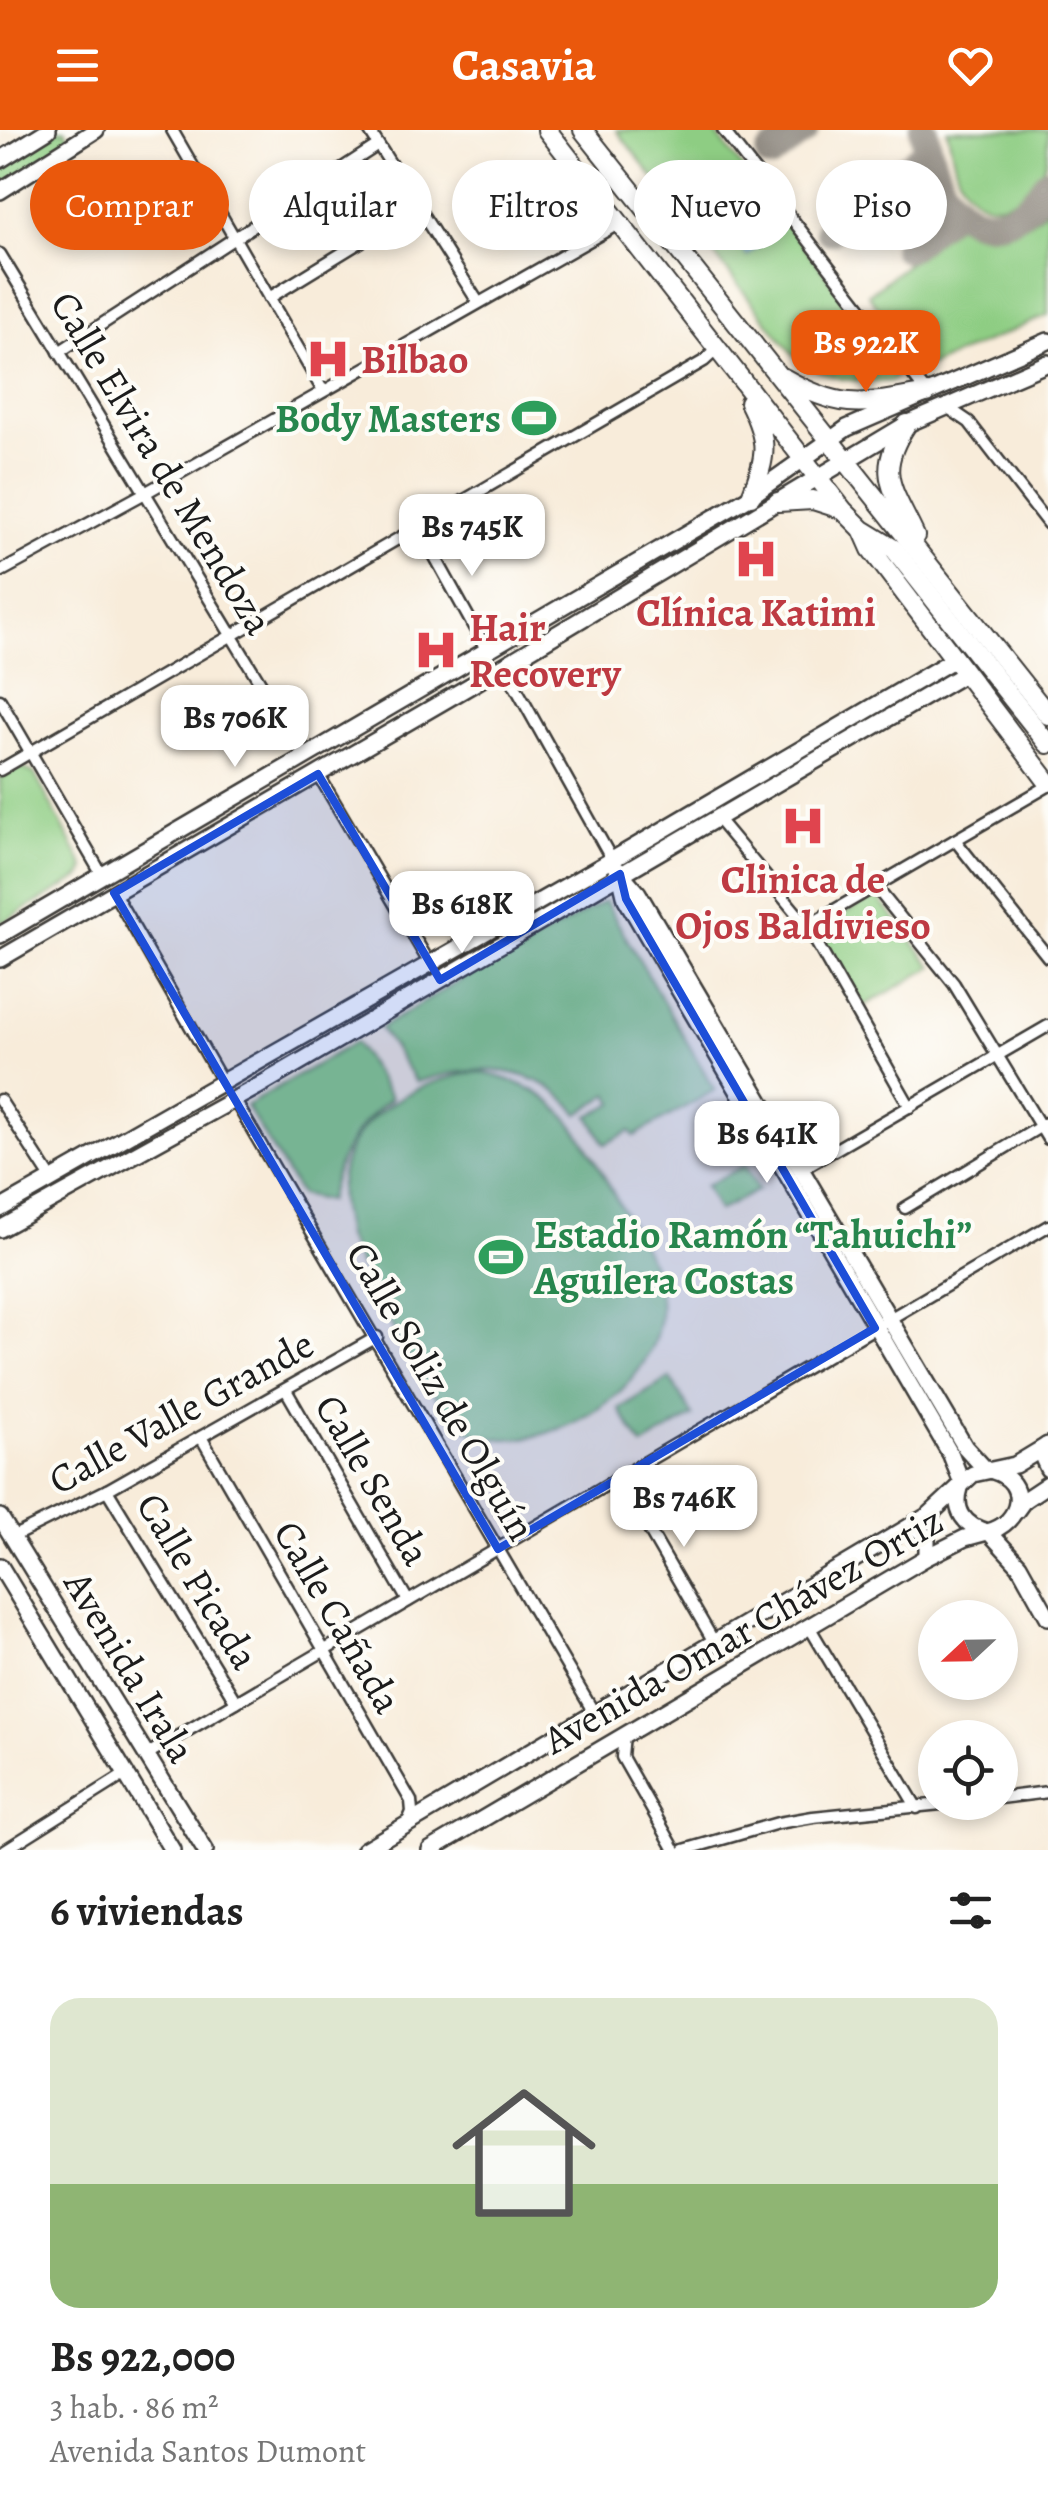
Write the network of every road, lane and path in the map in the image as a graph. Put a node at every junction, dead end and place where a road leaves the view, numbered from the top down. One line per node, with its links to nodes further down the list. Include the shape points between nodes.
1 (48, 130): 9 (main road)
2 (172, 130): 14 (street)
3 (369, 130): 8 (street)
4 (548, 130): 12 (main road)
5 (583, 130): 24 (main road)
6 (724, 130): 26 (street)
7 (87, 132): 11 (main road)
8 (378, 144): 10 (street); 14 (street)
9 (0, 160)
10 (388, 160)
11 (0, 191)
12 (620, 223): 18 (street); 20 (main road)
13 (432, 228): 18 (street)
14 (232, 237): 17 (street); 21 (street)
15 (347, 250): 17 (street)
16 (0, 254): 21 (street, Calle Elvira de Mendoza)
17 (269, 298): 25 (street)
18 (478, 302): 25 (street)
19 (1048, 341): 26 (main road)
20 (717, 348): 23 (main road); 38 (street)
21 (59, 352): 33 (street, Calle Elvira de Mendoza)
22 (1048, 363): 27 (main road)
23 (734, 370): 30 (main road); 34 (main road, via 766,447)
24 (773, 371): 26 (main road, via 841,404); 29 (main road)
25 (323, 392): 33 (street)
26 (927, 392): 29 (main road)
27 (946, 406): 28 (main road); 37 (street, via 969,422)
28 (907, 424): 31 (main road); 40 (main road, via 888,456 888,469)
29 (829, 440): 30 (main road); 31 (main road)
30 (802, 458): 32 (main road); 34 (main road)
31 (846, 461): 32 (main road); 40 (main road)
32 (818, 477): 35 (main road); 36 (main road)
33 (146, 493): 41 (street); 43 (street, Calle Elvira de Mendoza)
34 (751, 496): 42 (main road)
35 (778, 502): 36 (main road, via 813,500); 45 (main road)
36 (843, 510): 39 (main road)
37 (1048, 524)
38 (418, 526): 43 (street); 44 (street)
39 (863, 530): 46 (main road); 50 (main road, via 894,549)
40 (925, 560): 49 (main road)
41 (0, 572)
42 (526, 627): 44 (main road); 45 (main road, via 507,647)
43 (231, 634): 51 (street); 52 (street, Calle Elvira de Mendoza)
44 (486, 649): 47 (main road, via 485,670); 52 (main road)
45 (510, 662): 47 (main road); 58 (street, via 512,680)
46 (958, 667): 55 (main road); 56 (main road); 58 (main road)
47 (475, 683): 54 (main road)
48 (0, 700): 51 (street)
49 (1048, 715)
50 (1048, 744)
51 (31, 753): 53 (street); 59 (street)
52 (304, 755): 54 (main road, via 322,759); 59 (main road)
53 (0, 770)
54 (319, 774): 61 (main road); 66 (street)
55 (1048, 784): 57 (street)
56 (717, 818): 58 (main road); 62 (street)
57 (955, 840): 60 (street); 64 (street)
58 (616, 867): 66 (main road); 67 (main road); 76 (main road, via 638,893)
59 (102, 874): 61 (main road, via 118,877); 63 (main road)
60 (875, 886): 62 (street); 69 (street)
61 (114, 892): 65 (main road); 70 (street)
62 (807, 926): 73 (street)
63 (0, 935)
64 (1048, 958)
65 (0, 959)
66 (430, 964): 67 (main road, via 428,976); 70 (main road)
67 (440, 980): 71 (main road)
68 (1048, 1026): 69 (street)
69 (1000, 1054): 73 (street); 74 (street)
70 (225, 1082): 71 (main road, via 222,1095); 77 (main road)
71 (234, 1099): 78 (main road); 85 (street, Calle Soliz de Olguín)
72 (0, 1100): 77 (street)
73 (910, 1106): 76 (street)
74 (1045, 1124): 75 (street); 80 (street)
75 (1048, 1139)
76 (792, 1165): 84 (main road)
77 (51, 1180): 78 (main road, via 66,1182); 79 (main road, via 44,1194); 81 (main road)
78 (68, 1192): 79 (main road)
79 (52, 1200): 82 (main road)
80 (905, 1208)
81 (0, 1209)
82 (0, 1228)
83 (1047, 1230): 84 (street)
84 (882, 1324): 90 (main road); 91 (street); 92 (main road)
85 (376, 1337): 86 (street, Calle Valle Grande); 100 (street, Calle Soliz de Olguín)
86 (286, 1390): 87 (street, Calle Valle Grande); 104 (street, Calle Senda)
87 (201, 1437): 94 (street, Calle Valle Grande); 108 (street, Calle Cañada)
88 (1047, 1446): 89 (main road); 90 (main road, via 1014,1465)
89 (1048, 1469)
90 (987, 1470): 92 (main road); 95 (main road, via 1013,1484)
91 (618, 1478): 100 (street); 107 (street)
92 (962, 1484): 97 (main road, Avenida Omar Chávez Ortiz); 98 (main road, via 961,1515)
93 (1048, 1484): 95 (main road)
94 (108, 1490): 99 (street, Calle Valle Grande); 109 (street, Calle Picada)
95 (1016, 1512): 98 (main road); 102 (main road)
96 (0, 1517): 99 (main road, Avenida Irala)
97 (912, 1525): 101 (main road, via 927,1537); 107 (main road, Avenida Omar Chávez Ortiz)
98 (988, 1532): 101 (main road, Avenida Omar Chávez Ortiz); 102 (main road)
99 (12, 1536): 112 (main road, Avenida Irala)
100 (498, 1548): 104 (street); 110 (street, Calle Soliz de Olguín)
101 (927, 1557): 106 (main road, Avenida Omar Chávez Ortiz)
102 (1019, 1565): 105 (main road)
103 (0, 1566): 115 (main road, Avenida Irala)
104 (408, 1601): 108 (street)
105 (1048, 1617)
106 (810, 1628): 111 (main road, Avenida Omar Chávez Ortiz); 120 (street)
107 (714, 1642): 110 (main road, Avenida Omar Chávez Ortiz)
108 (322, 1652): 109 (street); 121 (street, Calle Cañada, via 411,1801)
109 (236, 1702): 112 (street)
110 (591, 1715): 113 (main road, Avenida Omar Chávez Ortiz)
111 (625, 1734): 116 (main road, Avenida Omar Chávez Ortiz); 127 (street, via 622,1756)
112 (146, 1755): 124 (main road, Avenida Irala)
113 (523, 1757): 114 (main road, Avenida Omar Chávez Ortiz); 116 (main road, via 523,1775)
114 (497, 1772): 119 (main road, via 512,1782); 121 (main road, Avenida Omar Chávez Ortiz)
115 (124, 1775): 122 (street); 123 (main road, Avenida Irala)
116 (538, 1785): 119 (main road, Avenida Omar Chávez Ortiz)
117 (1048, 1792): 118 (street)
118 (1018, 1796)
119 (512, 1800): 126 (main road, Avenida Omar Chávez Ortiz)
120 (917, 1808): 128 (street, via 796,1820)
121 (405, 1828): 125 (main road, Avenida Omar Chávez Ortiz)
122 (5, 1850)
123 (172, 1850)
124 (205, 1850)
125 (364, 1850)
126 (430, 1850)
127 (675, 1850)
128 (684, 1850)

